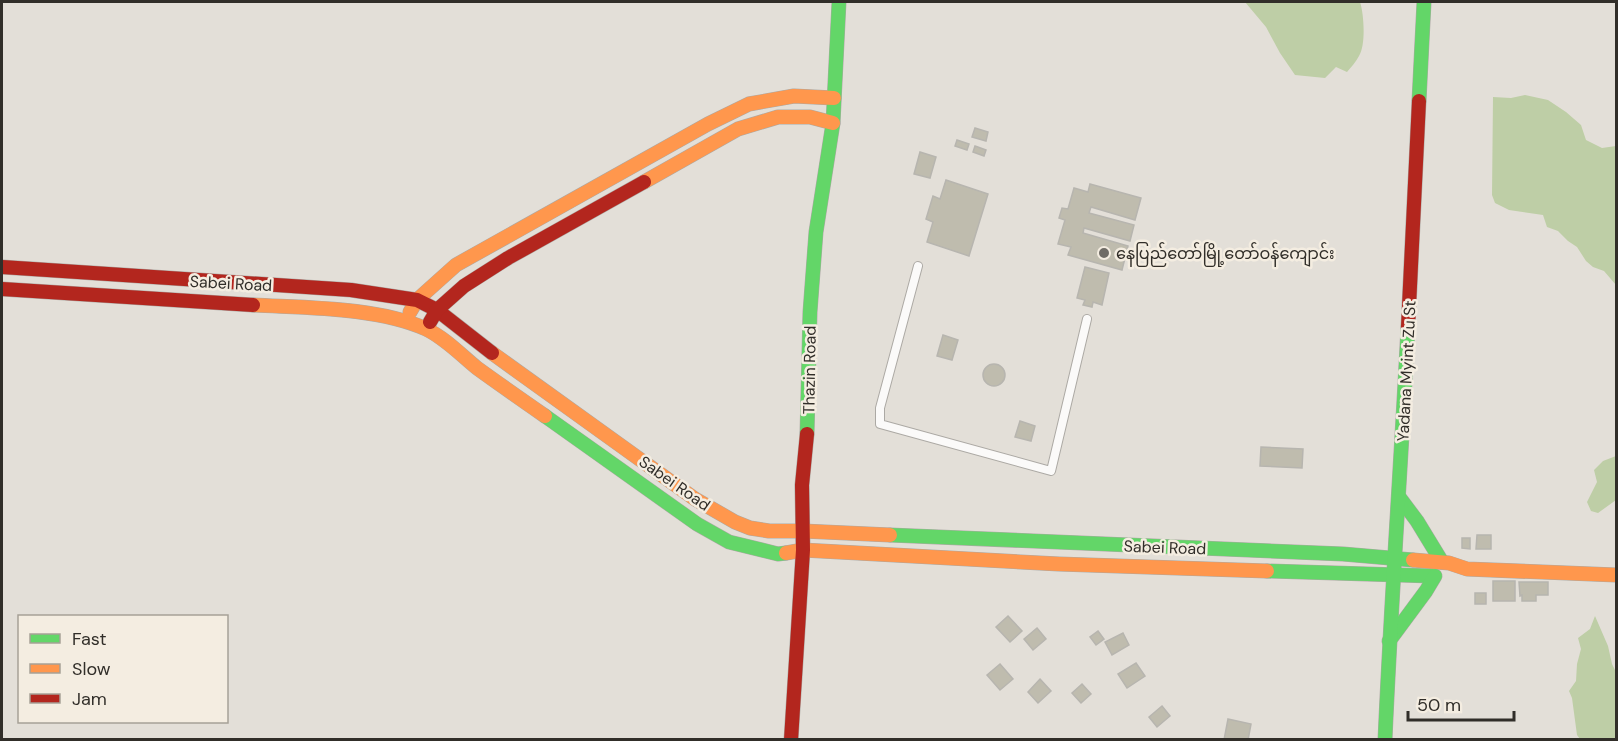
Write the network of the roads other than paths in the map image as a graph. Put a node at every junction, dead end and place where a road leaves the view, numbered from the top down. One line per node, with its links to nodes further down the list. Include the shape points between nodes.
1 (839, 2): 3 (street, Thazin Road)
2 (1424, 2): 13 (street, Yadana Myint Zu St)
3 (834, 98): 4 (street, Thazin Road); 8 (street, via 794,96 749,104 456,265)
4 (833, 123): 9 (street, via 810,117 778,117 738,129 508,258 464,286); 14 (street, Thazin Road, via 816,232 810,312)
5 (918, 266): 10 (lane, via 879,424 1051,471)
6 (2, 267): 8 (street, Sabei Road, via 351,290)
7 (2, 289): 11 (street, Sabei Road, via 349,312)
8 (417, 300): 9 (street, Sabei Road); 11 (street)
9 (437, 310): 12 (street); 14 (street, Sabei Road, via 694,499 750,528)
10 (1087, 319)
11 (405, 322): 12 (street, Sabei Road)
12 (426, 329): 15 (street, Sabei Road, via 697,524 729,542 753,549 778,554)
13 (1399, 497): 16 (street, Yadana Myint Zu St); 17 (street)
14 (803, 531): 15 (street, Thazin Road); 16 (street, Sabei Road)
15 (803, 550): 19 (street, Sabei Road, via 1059,564); 23 (street, Thazin Road)
16 (1395, 557): 17 (street, Sabei Road); 19 (street, Yadana Myint Zu St)
17 (1442, 562): 18 (street, Sabei Road)
18 (1467, 569): 20 (street); 21 (street, Sabei Road)
19 (1394, 575): 21 (street, Sabei Road); 22 (street, Yadana Myint Zu St)
20 (1617, 575)
21 (1435, 576): 22 (street)
22 (1389, 641): 24 (street, Yadana Myint Zu St)
23 (791, 740)
24 (1385, 740)

